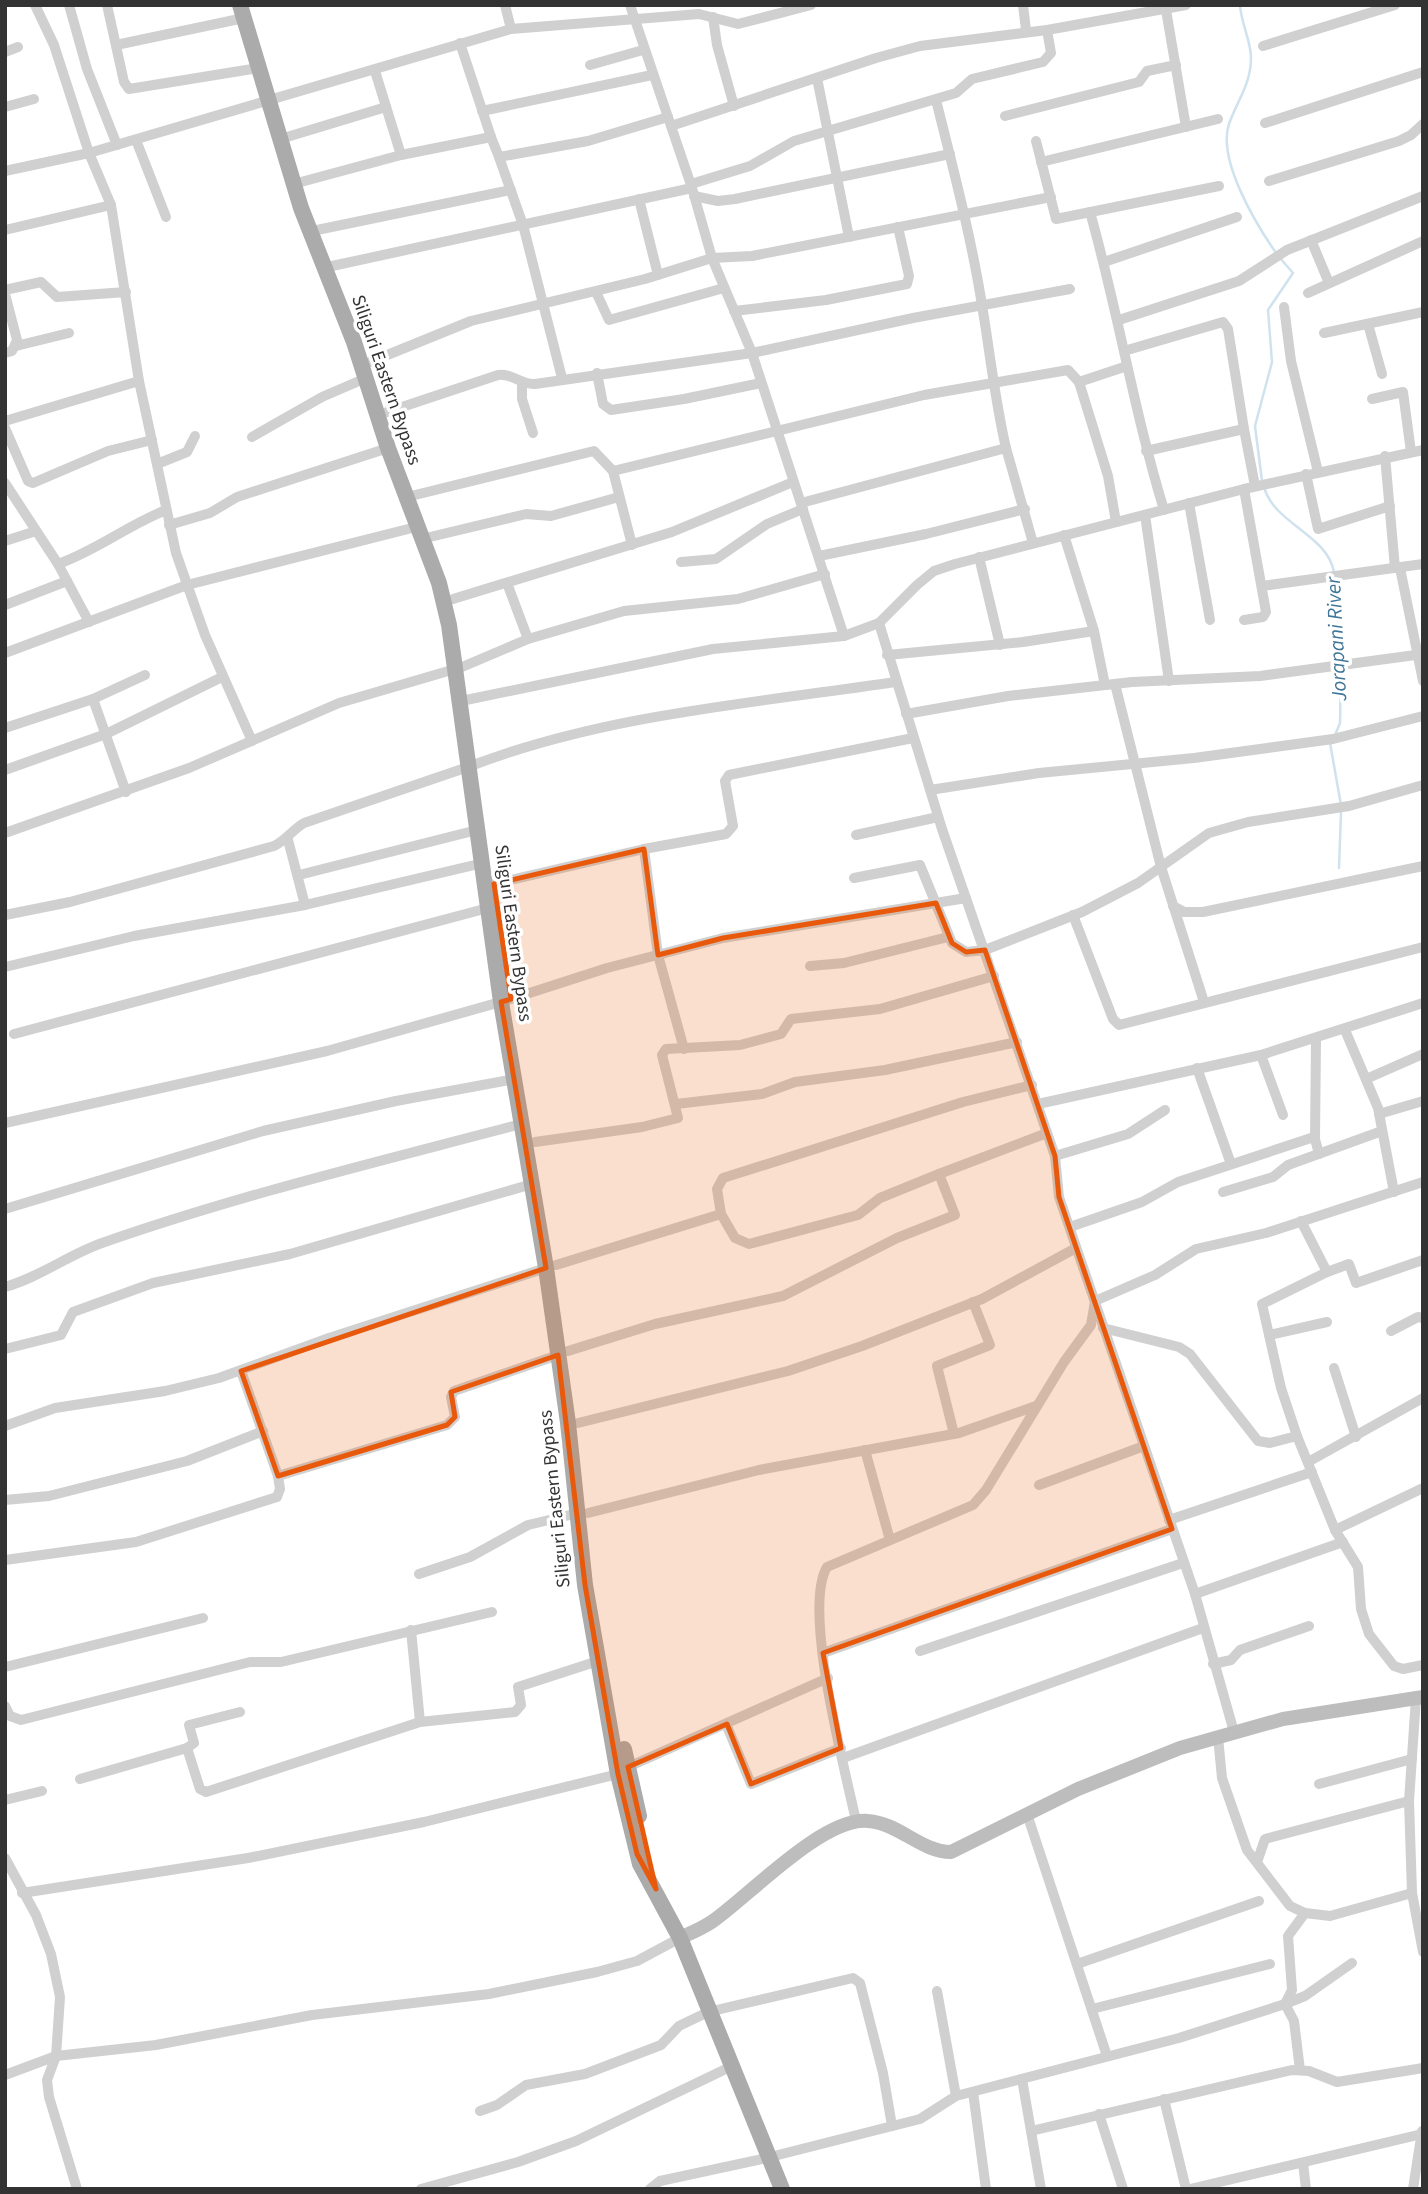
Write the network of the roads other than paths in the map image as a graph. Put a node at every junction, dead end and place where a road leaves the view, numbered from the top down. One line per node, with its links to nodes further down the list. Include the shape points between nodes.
1 (36, 5): 49 (street)
2 (69, 5): 48 (street, via 87,69)
3 (107, 5): 18 (street)
4 (505, 5): 14 (street)
5 (629, 5): 13 (street)
6 (811, 5): 12 (street, via 738,24)
7 (1023, 5): 15 (street)
8 (1186, 5): 11 (street)
9 (1395, 5): 20 (street)
10 (245, 10): 18 (street); 25 (main road, Siliguri Eastern Bypass); 31 (main road, Siliguri Eastern Bypass)
11 (1166, 10): 16 (street); 24 (street)
12 (713, 17): 13 (street, via 699,14); 33 (street, via 716,45)
13 (634, 21): 14 (street); 21 (street)
14 (512, 29): 17 (street)
15 (1026, 30): 16 (street); 29 (street, via 920,46)
16 (1047, 30): 32 (street, via 1051,53 1042,62 972,79 956,93)
17 (460, 43): 26 (street); 36 (street)
18 (116, 45): 25 (street, via 129,89)
19 (18, 47): 22 (street)
20 (1263, 47)
21 (643, 50): 23 (street); 28 (street)
22 (5, 51)
23 (590, 65)
24 (1176, 65): 37 (street, via 1147,71 1139,82); 42 (street)
25 (258, 68): 31 (main road, Siliguri Eastern Bypass)
26 (375, 71): 31 (street); 35 (street)
27 (1423, 72): 40 (street)
28 (652, 75): 36 (street); 39 (street)
29 (817, 78): 33 (street); 43 (street)
30 (34, 99): 34 (street)
31 (272, 100): 44 (main road, Siliguri Eastern Bypass); 46 (street); 101 (main road, Siliguri Eastern Bypass, via 316,252)
32 (936, 100): 43 (street); 50 (street)
33 (734, 106): 39 (street)
34 (5, 107)
35 (386, 107): 44 (street); 51 (street)
36 (482, 111): 45 (street)
37 (1005, 116)
38 (1218, 119): 42 (street)
39 (669, 122): 52 (street); 59 (street)
40 (1265, 123)
41 (1423, 124): 56 (street, via 1399,141)
42 (1186, 127): 53 (street)
43 (825, 131): 55 (street); 59 (street, via 782,145 750,166)
44 (287, 137): 57 (main road, Siliguri Eastern Bypass)
45 (491, 137): 51 (street); 52 (street)
46 (136, 140): 48 (street); 67 (street)
47 (1036, 141): 53 (street)
48 (117, 145): 49 (street)
49 (89, 153): 54 (street); 64 (street)
50 (950, 154): 55 (street); 66 (street)
51 (401, 155): 57 (street)
52 (499, 157): 60 (street)
53 (1041, 162): 62 (street)
54 (5, 171)
55 (836, 179): 59 (street, via 725,201); 73 (street)
56 (1269, 181)
57 (300, 182): 72 (main road, Siliguri Eastern Bypass)
58 (1219, 186): 65 (street)
59 (692, 189): 63 (street); 76 (street)
60 (511, 190): 69 (street); 72 (street)
61 (1423, 196): 74 (street)
62 (1051, 197): 65 (street, via 1056,219); 66 (street)
63 (639, 199): 69 (street); 79 (street)
64 (111, 205): 71 (street); 84 (street)
65 (1090, 212): 77 (street)
66 (964, 215): 70 (street); 88 (street)
67 (166, 217)
68 (1237, 217): 77 (street)
69 (523, 225): 78 (street); 87 (street)
70 (898, 227): 73 (street); 90 (street, via 907,284)
71 (5, 230)
72 (317, 230): 78 (main road, Siliguri Eastern Bypass)
73 (849, 237): 76 (street, via 752,256)
74 (1311, 240): 80 (street); 92 (street, via 1239,281)
75 (1422, 245): 80 (street)
76 (712, 258): 79 (street); 81 (street)
77 (1104, 262): 92 (street)
78 (332, 266): 101 (main road, Siliguri Eastern Bypass)
79 (658, 275): 85 (street)
80 (1329, 283): 86 (street)
81 (724, 288): 85 (street, via 609,320); 90 (street)
82 (1070, 289): 88 (street)
83 (5, 292): 84 (street, via 41,282 57,297); 96 (street)
84 (126, 292): 105 (street)
85 (596, 292): 87 (street)
86 (1308, 293)
87 (543, 304): 101 (street, via 471,321); 104 (street)
88 (982, 305): 99 (street); 109 (street)
89 (1284, 307): 128 (street, via 1291,361)
90 (734, 311): 99 (street)
91 (1423, 312): 93 (street)
92 (1119, 320): 97 (street)
93 (1368, 324): 95 (street); 103 (street)
94 (69, 333): 96 (street)
95 (1324, 333)
96 (16, 346): 98 (street)
97 (1124, 351): 100 (street); 114 (street, via 1223,322 1228,329)
98 (5, 353)
99 (752, 353): 102 (street); 108 (street)
100 (1127, 366): 107 (street); 123 (street)
101 (368, 370): 111 (main road, Siliguri Eastern Bypass); 118 (street); 120 (main road, Siliguri Eastern Bypass)
102 (597, 373): 104 (street); 108 (street, via 603,404 611,410)
103 (1382, 374)
104 (562, 378): 106 (street)
105 (139, 381): 112 (street); 119 (street)
106 (522, 382): 111 (street, via 498,375); 115 (street, via 522,399)
107 (1079, 382): 109 (street, via 1068,370); 143 (street, via 1108,476)
108 (761, 383): 116 (street)
109 (991, 383): 116 (street, via 837,415); 121 (street)
110 (1372, 399): 124 (street, via 1403,392)
111 (387, 412): 134 (main road, Siliguri Eastern Bypass)
112 (5, 421)
113 (5, 428): 119 (street, via 28,481 33,483 108,451)
114 (1244, 429): 123 (street); 132 (street)
115 (533, 433)
116 (776, 433): 127 (street); 130 (street)
117 (195, 436): 126 (street, via 187,452)
118 (253, 437)
119 (152, 440): 126 (street)
120 (388, 448): 144 (street, via 237,497 210,513); 145 (main road, Siliguri Eastern Bypass)
121 (1006, 448): 137 (street); 139 (street)
122 (1423, 450): 124 (street)
123 (1146, 451): 141 (street)
124 (1411, 452): 125 (street)
125 (1385, 457): 128 (street); 138 (street)
126 (157, 464): 140 (street)
127 (613, 471): 134 (street, via 598,454 588,451); 135 (street)
128 (1318, 472): 129 (street)
129 (1306, 474): 132 (street); 138 (street, via 1318,529)
130 (793, 482): 137 (street); 151 (street)
131 (5, 483): 146 (street)
132 (1258, 486): 133 (street)
133 (1244, 489): 136 (street); 162 (street)
134 (415, 495): 148 (main road, Siliguri Eastern Bypass)
135 (619, 497): 148 (street, via 551,516 526,513); 151 (street)
136 (1189, 503): 141 (street); 165 (street)
137 (802, 506): 152 (street); 154 (street, via 716,559)
138 (1390, 506): 157 (street)
139 (1025, 509): 150 (street); 152 (street)
140 (166, 510): 144 (street); 155 (street, via 133,524 94,550)
141 (1164, 510): 142 (street)
142 (1145, 515): 143 (street); 179 (street)
143 (1116, 522): 147 (street)
144 (169, 525): 161 (street)
145 (416, 527): 161 (street); 176 (main road, Siliguri Eastern Bypass, via 444,603)
146 (36, 531): 149 (street); 155 (street)
147 (1064, 535): 150 (street); 169 (street)
148 (430, 537): 163 (main road, Siliguri Eastern Bypass)
149 (5, 541)
150 (1033, 543): 153 (street)
151 (632, 545): 160 (street)
152 (819, 556): 158 (street)
153 (979, 557): 168 (street, via 934,571); 172 (street)
154 (681, 562)
155 (58, 564): 159 (street)
156 (1423, 565): 157 (street)
157 (1398, 568): 162 (street); 174 (street)
158 (825, 573): 170 (street); 171 (street, via 738,599 624,611)
159 (67, 581): 164 (street); 167 (street)
160 (507, 583): 163 (street); 171 (street)
161 (187, 585): 167 (street); 178 (street)
162 (1262, 586): 166 (street, via 1265,615)
163 (453, 599): 176 (main road, Siliguri Eastern Bypass)
164 (5, 605)
165 (1210, 620)
166 (1244, 620)
167 (89, 622): 173 (street)
168 (879, 623): 170 (street); 175 (street)
169 (1094, 631): 172 (street); 182 (street)
170 (844, 636): 184 (street, via 713,649)
171 (528, 639): 176 (street)
172 (1000, 645): 175 (street)
173 (5, 653)
174 (1419, 654): 179 (street, via 1260,676); 180 (street)
175 (887, 655): 181 (street)
176 (458, 668): 184 (main road, Siliguri Eastern Bypass); 190 (street, via 339,703); 192 (main road, Siliguri Eastern Bypass)
177 (145, 675): 183 (street)
178 (222, 677): 188 (street); 190 (street)
179 (1169, 681): 182 (street)
180 (1423, 681)
181 (895, 682): 185 (street); 192 (street, via 594,730 522,747)
182 (1110, 684): 185 (street); 191 (street)
183 (93, 699): 187 (street); 188 (street)
184 (467, 700): 192 (main road, Siliguri Eastern Bypass)
185 (906, 715): 189 (street)
186 (1423, 716): 191 (street, via 1346,737)
187 (5, 728)
188 (106, 734): 193 (street); 196 (street)
189 (913, 737): 195 (street); 202 (street, via 729,775 725,781 733,826 730,832)
190 (252, 741): 196 (street)
191 (1135, 764): 195 (street); 205 (street)
192 (472, 766): 198 (main road, Siliguri Eastern Bypass); 201 (street, via 304,823); 208 (main road, Siliguri Eastern Bypass)
193 (5, 769)
194 (1423, 785): 205 (street, via 1347,806 1209,833)
195 (930, 790): 197 (street)
196 (126, 792): 199 (street)
197 (938, 817): 200 (street); 209 (street)
198 (477, 830): 203 (main road, Siliguri Eastern Bypass); 206 (street)
199 (5, 833)
200 (856, 835)
201 (288, 840): 206 (street); 214 (street, via 170,875)
202 (644, 849): 208 (street); 219 (street)
203 (483, 863): 211 (street); 213 (main road, Siliguri Eastern Bypass)
204 (1423, 866): 212 (street, via 1203,912 1184,912)
205 (1161, 867): 212 (street); 215 (street)
206 (299, 875): 211 (street)
207 (854, 878): 210 (street, via 920,865)
208 (494, 884): 223 (main road, Siliguri Eastern Bypass)
209 (966, 898): 210 (street); 218 (street)
210 (936, 903): 216 (street); 219 (street, via 723,938)
211 (305, 905): 221 (street, via 134,936)
212 (1173, 906): 224 (street)
213 (488, 908): 223 (main road, Siliguri Eastern Bypass); 227 (street)
214 (5, 915)
215 (1073, 915): 218 (street); 224 (street, via 1115,1023)
216 (948, 936): 218 (street, via 966,952); 220 (street, via 844,963)
217 (1423, 947): 224 (street)
218 (985, 950): 222 (street)
219 (658, 955): 223 (street); 230 (street)
220 (810, 966)
221 (5, 967)
222 (994, 976): 229 (street); 230 (street, via 880,1009 791,1019 781,1034 755,1041)
223 (506, 1000): 234 (main road, Siliguri Eastern Bypass); 243 (street, via 327,1051); 248 (main road, Siliguri Eastern Bypass)
224 (1204, 1002)
225 (1423, 1003): 226 (street)
226 (1345, 1030): 228 (street); 235 (street)
227 (14, 1034)
228 (1316, 1039): 232 (street); 247 (street)
229 (1017, 1041): 236 (street); 238 (street, via 885,1070 795,1082 762,1094)
230 (684, 1049): 238 (street, via 662,1052)
231 (1423, 1054): 235 (street)
232 (1261, 1055): 233 (street); 242 (street)
233 (1197, 1068): 239 (street); 251 (street)
234 (515, 1079): 244 (main road, Siliguri Eastern Bypass); 257 (street, via 263,1131)
235 (1366, 1079): 241 (street)
236 (1032, 1085): 239 (street); 258 (street, via 963,1102 723,1178 717,1189)
237 (1423, 1101): 241 (street)
238 (676, 1104): 248 (street, via 680,1114 674,1120)
239 (1038, 1104): 246 (street)
240 (1165, 1110): 250 (street, via 1128,1135)
241 (1379, 1114): 245 (street)
242 (1283, 1115)
243 (5, 1123)
244 (522, 1125): 254 (main road, Siliguri Eastern Bypass); 265 (street, via 296,1184 100,1244)
245 (1382, 1131): 249 (street); 256 (street)
246 (1047, 1133): 250 (street); 252 (street)
247 (1315, 1139): 249 (street); 251 (street)
248 (535, 1142): 263 (main road, Siliguri Eastern Bypass)
249 (1319, 1154): 255 (street, via 1273,1177)
250 (1055, 1156): 260 (street, via 1059,1196)
251 (1230, 1164): 260 (street)
252 (939, 1174): 258 (street, via 880,1198 858,1215 749,1244 735,1238); 274 (street, via 955,1215 897,1238 802,1289 760,1303 656,1324)
253 (1423, 1182): 256 (street)
254 (532, 1184): 263 (main road, Siliguri Eastern Bypass); 273 (street, via 275,1258 129,1290 68,1315 61,1335)
255 (1223, 1192)
256 (1394, 1192): 259 (street)
257 (5, 1209)
258 (721, 1214): 263 (street)
259 (1301, 1221): 264 (street); 266 (street, via 1196,1249 1155,1275)
260 (1070, 1227): 261 (street)
261 (1076, 1248): 266 (street); 267 (street)
262 (1423, 1260): 264 (street, via 1358,1284 1349,1264)
263 (551, 1267): 274 (main road, Siliguri Eastern Bypass); 276 (street, via 340,1334)
264 (1327, 1272): 272 (street, via 1263,1302)
265 (5, 1287)
266 (1095, 1301): 270 (street); 278 (street, via 1091,1325)
267 (973, 1302): 279 (street, via 788,1371); 282 (street, via 990,1345 937,1366)
268 (1423, 1318): 271 (street)
269 (1326, 1322): 272 (street)
270 (1102, 1328): 283 (street, via 1190,1353 1258,1441 1270,1443); 285 (street)
271 (1391, 1331)
272 (1269, 1335): 283 (street, via 1280,1388)
273 (5, 1349)
274 (563, 1353): 279 (main road, Siliguri Eastern Bypass); 289 (street, via 454,1391 454,1417 447,1425); 293 (main road, Siliguri Eastern Bypass)
275 (1334, 1368): 284 (street)
276 (241, 1371): 280 (street, via 165,1391 55,1408); 281 (street)
277 (1423, 1398): 284 (street)
278 (1036, 1406): 282 (street); 296 (street, via 973,1505)
279 (578, 1423): 293 (main road, Siliguri Eastern Bypass)
280 (5, 1426)
281 (262, 1431): 289 (street); 292 (street, via 187,1461 49,1496)
282 (954, 1434): 286 (street)
283 (1297, 1436): 287 (street)
284 (1356, 1437): 287 (street)
285 (1144, 1446): 290 (street); 294 (street)
286 (865, 1450): 293 (street, via 759,1470); 296 (street)
287 (1308, 1462): 288 (street)
288 (1312, 1472): 294 (street); 295 (street)
289 (278, 1476): 298 (street, via 277,1497 172,1532 106,1548)
290 (1039, 1485)
291 (1423, 1488): 295 (street)
292 (5, 1500)
293 (583, 1513): 300 (street, via 528,1525 470,1557); 309 (main road, Siliguri Eastern Bypass, via 585,1585); 324 (main road, Siliguri Eastern Bypass)
294 (1170, 1524): 299 (street); 308 (street)
295 (1335, 1530): 297 (street)
296 (890, 1540): 308 (street, via 827,1567 820,1579)
297 (1343, 1542): 301 (street); 311 (street, via 1358,1567 1361,1609 1373,1642 1399,1668)
298 (5, 1560)
299 (1184, 1563): 301 (street); 307 (street)
300 (419, 1574)
301 (1195, 1594): 305 (street)
302 (492, 1612): 306 (street)
303 (203, 1618): 312 (street)
304 (1309, 1626): 310 (street)
305 (1203, 1628): 310 (street); 322 (street)
306 (411, 1630): 315 (street, via 281,1662 250,1662 21,1720 10,1716); 317 (street)
307 (920, 1651)
308 (823, 1653): 313 (street)
309 (598, 1661): 317 (street, via 517,1687 521,1708 515,1712); 324 (main road, Siliguri Eastern Bypass)
310 (1213, 1664): 319 (street)
311 (1423, 1665)
312 (5, 1667)
313 (828, 1678): 318 (street); 322 (street)
314 (1420, 1698): 319 (street, via 1283,1719); 323 (street)
315 (5, 1706)
316 (240, 1712): 321 (street, via 189,1725 194,1743)
317 (420, 1722): 321 (street, via 206,1792 200,1789)
318 (726, 1724): 322 (street, via 751,1784); 324 (street)
319 (1234, 1732): 320 (street)
320 (1218, 1737): 330 (street, via 1078,1789); 335 (street, via 1222,1778 1247,1850)
321 (187, 1748): 325 (street)
322 (842, 1753): 331 (street)
323 (1412, 1759): 326 (street); 329 (street)
324 (623, 1770): 337 (street, via 424,1822 248,1858); 340 (main road, Siliguri Eastern Bypass, via 656,1889)
325 (80, 1779)
326 (1319, 1784)
327 (41, 1791): 328 (street)
328 (5, 1800)
329 (1409, 1801): 333 (street); 335 (street, via 1265,1839)
330 (1027, 1814): 331 (street, via 951,1852 934,1849 889,1825); 343 (street)
331 (856, 1821): 340 (street, via 833,1828 712,1922)
332 (1423, 1848): 333 (street)
333 (1410, 1852): 336 (street)
334 (5, 1858): 337 (street)
335 (1257, 1862): 339 (street, via 1290,1906)
336 (1412, 1893): 339 (street, via 1342,1913); 341 (street)
337 (22, 1894): 350 (street, via 36,1915 54,1965 60,1997)
338 (1259, 1901): 343 (street)
339 (1305, 1913): 346 (street, via 1288,1936 1292,1990)
340 (680, 1938): 348 (main road, Siliguri Eastern Bypass); 350 (street, via 622,1966 489,1994 312,2015 156,2045)
341 (1423, 1952)
342 (1352, 1963): 346 (street, via 1305,1996)
343 (1077, 1964): 347 (street)
344 (1270, 1964): 347 (street)
345 (937, 1991): 358 (street)
346 (1285, 2004): 351 (street); 354 (street, via 1294,2021)
347 (1092, 2009): 351 (street)
348 (708, 2012): 349 (main road, Siliguri Eastern Bypass); 360 (street, via 679,2026 661,2045 585,2074 526,2085); 362 (street, via 857,1978)
349 (719, 2040): 352 (main road, Siliguri Eastern Bypass); 366 (main road, Siliguri Eastern Bypass, via 761,2107)
350 (56, 2056): 355 (street); 370 (street, via 47,2080 49,2097)
351 (1107, 2056): 356 (street)
352 (730, 2067): 366 (main road, Siliguri Eastern Bypass); 371 (street, via 576,2141)
353 (1423, 2068): 354 (street, via 1337,2082)
354 (1300, 2070): 359 (street)
355 (5, 2075)
356 (1022, 2079): 357 (street); 364 (street)
357 (973, 2092): 358 (street); 375 (street)
358 (956, 2096): 362 (street, via 927,2116)
359 (1164, 2099): 361 (street); 369 (street)
360 (480, 2111)
361 (1099, 2114): 364 (street); 377 (street)
362 (892, 2126): 366 (street)
363 (1423, 2128): 365 (street)
364 (1031, 2131): 376 (street)
365 (1422, 2134): 367 (street); 368 (street)
366 (774, 2156): 372 (street, via 660,2181); 373 (main road, Siliguri Eastern Bypass); 374 (main road, Siliguri Eastern Bypass)
367 (1303, 2163): 369 (street); 378 (street)
368 (1419, 2171): 379 (street)
369 (1193, 2188)
370 (77, 2189)
371 (421, 2189)
372 (650, 2189)
373 (782, 2189)
374 (792, 2189)
375 (986, 2189)
376 (1041, 2189)
377 (1123, 2189)
378 (1306, 2189)
379 (1413, 2189)

